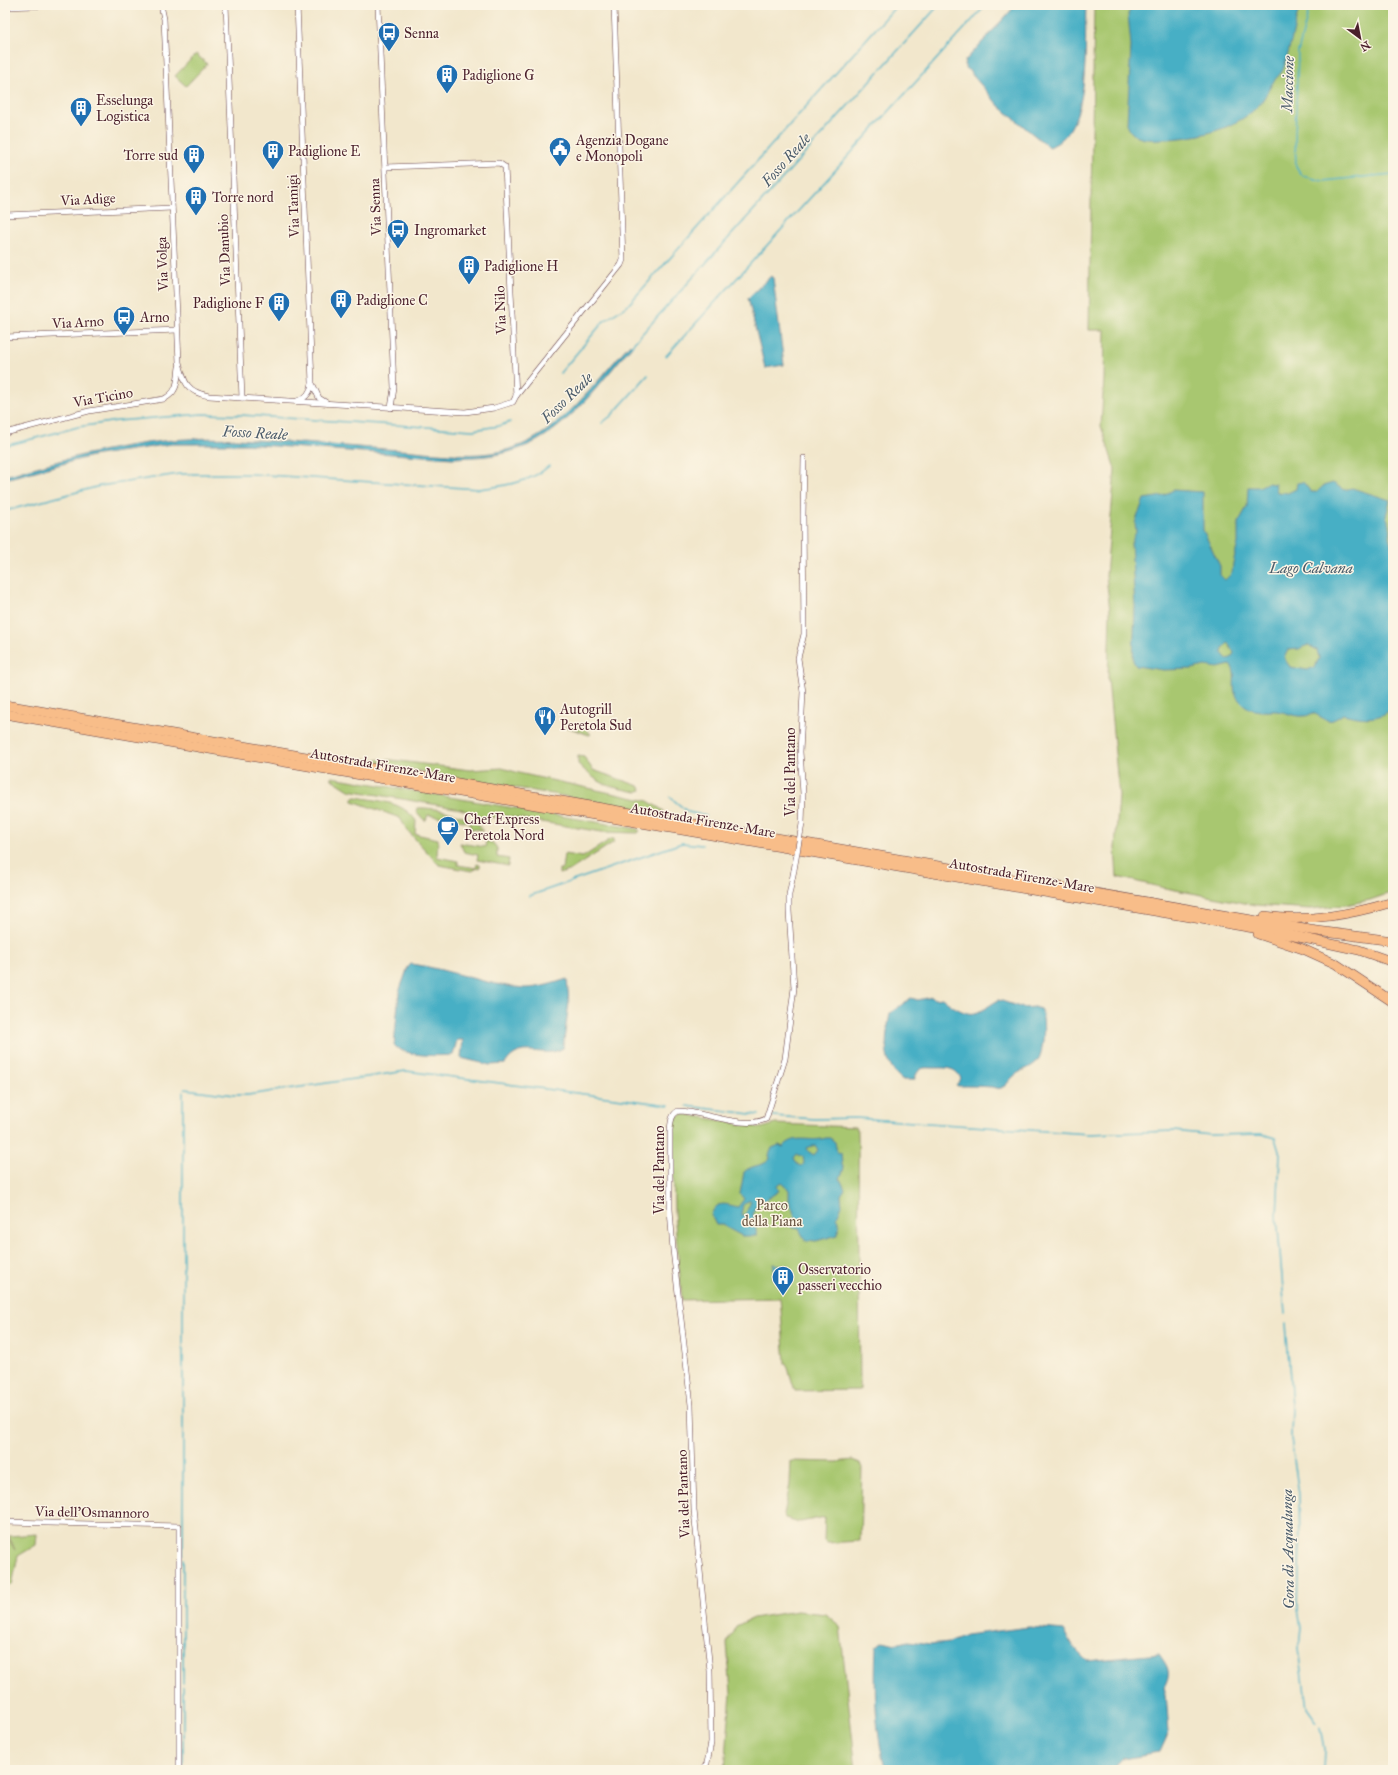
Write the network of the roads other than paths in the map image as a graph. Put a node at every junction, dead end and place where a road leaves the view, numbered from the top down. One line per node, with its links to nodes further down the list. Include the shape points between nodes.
1 (61, 5): 7 (street)
2 (161, 5): 9 (street, Via Volga, via 164,19)
3 (226, 5): 16 (street, Via Danubio)
4 (297, 5): 14 (street, Via Tamigi)
5 (378, 5): 8 (street, Via Senna)
6 (614, 5): 15 (street, via 623,260)
7 (5, 7)
8 (385, 167): 15 (street, Via Nilo, via 502,164 506,170); 19 (street, Via Senna, via 394,388)
9 (172, 208): 10 (street, Via Adige); 11 (street, Via Volga)
10 (5, 215)
11 (177, 330): 12 (street, Via Arno); 13 (street, Via Volga)
12 (5, 337)
13 (179, 362): 16 (street, Via Volga, via 185,382 194,392); 20 (street, Via Ticino, via 177,387 172,395 164,400 89,411)
14 (312, 383): 17 (street, via 307,397); 18 (street, Via Tamigi, via 319,398)
15 (516, 396): 19 (street, via 509,404 480,411)
16 (242, 398): 17 (street, Via Volga)
17 (292, 402): 18 (street, Via Volga)
18 (330, 404): 19 (street, Via Volga)
19 (391, 408)
20 (5, 433)
21 (804, 458): 32 (street, Via del Pantano, bridge, via 804,634 798,658 803,692 800,752 803,793 802,824 789,895 794,988 785,1059 766,1119 760,1122 744,1122 678,1111 674,1113 670,1130 673,1250 691,1405 694,1510 710,1671 711,1743)
22 (5, 705): 24 (highway, Autostrada Firenze-Mare)
23 (5, 714): 26 (highway, Autostrada Firenze-Mare)
24 (1151, 902): 25 (highway, via 1298,919 1333,916); 27 (highway, Autostrada Firenze-Mare, via 1310,930)
25 (1393, 902)
26 (1230, 924): 28 (highway, Autostrada Firenze-Mare, via 1360,950); 29 (highway, via 1303,949 1336,964)
27 (1393, 941)
28 (1393, 962)
29 (1393, 1002)
30 (5, 1522): 31 (street, Via dell'Osmannoro, via 178,1526)
31 (179, 1770)
32 (703, 1770)

